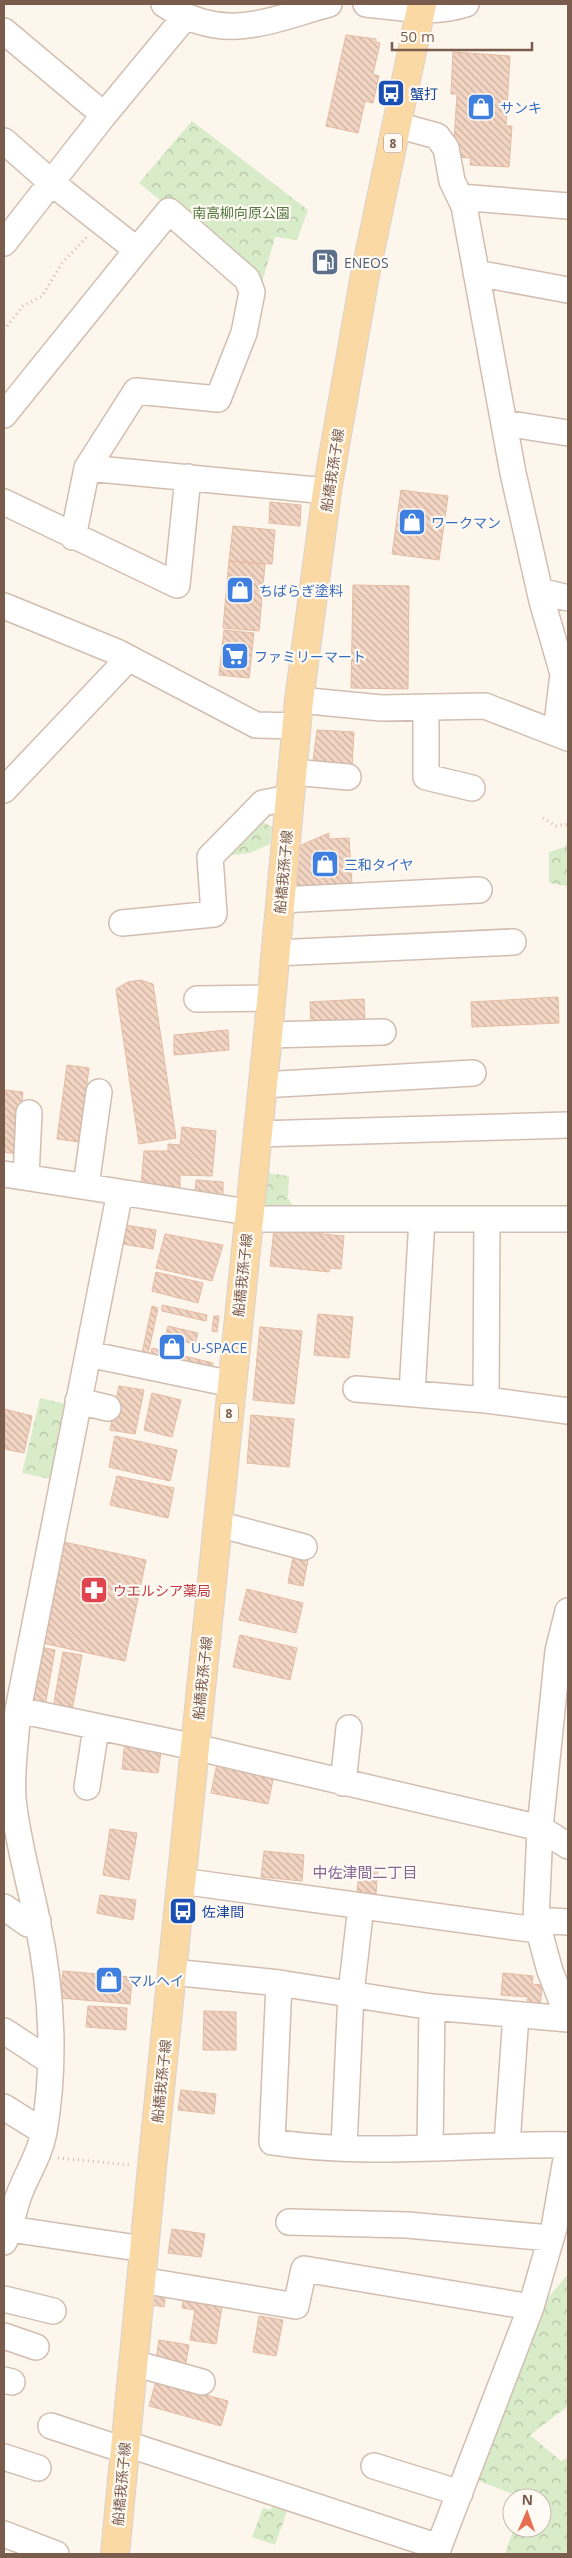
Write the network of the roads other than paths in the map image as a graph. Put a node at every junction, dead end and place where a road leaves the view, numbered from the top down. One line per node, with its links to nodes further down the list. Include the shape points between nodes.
1 (164, 4): 6 (street)
2 (329, 4): 6 (street, via 247,27 212,25)
3 (366, 4): 5 (street)
4 (466, 4): 5 (street, via 448,10)
5 (421, 7): 9 (main road, 船橋我孫子線 / 8)
6 (185, 17): 8 (street)
7 (4, 32): 8 (street)
8 (104, 115): 11 (street)
9 (397, 124): 12 (street, via 437,136 446,148 452,181); 23 (main road, 船橋我孫子線 / 8)
10 (4, 141): 11 (street)
11 (52, 183): 14 (street); 15 (street)
12 (460, 197): 13 (street); 16 (street)
13 (568, 206)
14 (4, 244)
15 (137, 250): 18 (street); 21 (street, via 168,211 247,279 252,292 244,333 218,399 136,391)
16 (476, 273): 17 (street); 19 (street)
17 (568, 290)
18 (4, 415)
19 (504, 423): 20 (street); 26 (street)
20 (568, 433)
21 (87, 468): 22 (street); 25 (street)
22 (188, 477): 23 (street); 25 (street, via 178,585)
23 (327, 492): 32 (main road, 船橋我孫子線 / 8)
24 (4, 502): 25 (street)
25 (73, 537)
26 (540, 591): 27 (street); 30 (street)
27 (568, 598)
28 (4, 606): 29 (street, via 80,636)
29 (127, 660): 32 (street, via 256,725); 37 (street)
30 (566, 673): 33 (street)
31 (426, 706): 32 (street); 33 (street, via 485,706); 36 (street, via 426,778)
32 (298, 713): 34 (main road, 船橋我孫子線 / 8)
33 (562, 735)
34 (292, 772): 35 (street); 38 (main road, 船橋我孫子線 / 8)
35 (348, 777)
36 (472, 788)
37 (4, 790)
38 (289, 798): 40 (main road, 船橋我孫子線 / 8); 41 (street, via 263,803 210,857 214,914)
39 (479, 890): 40 (street)
40 (280, 900): 43 (main road, 船橋我孫子線 / 8)
41 (122, 923)
42 (513, 942): 43 (street)
43 (275, 952): 44 (main road, 船橋我孫子線 / 8)
44 (271, 998): 45 (street); 47 (main road, 船橋我孫子線 / 8)
45 (197, 999)
46 (384, 1032): 47 (street)
47 (268, 1035): 49 (main road, 船橋我孫子線 / 8)
48 (473, 1073): 49 (street)
49 (262, 1085): 53 (main road, 船橋我孫子線 / 8)
50 (99, 1092): 55 (street)
51 (29, 1113): 54 (street)
52 (568, 1125): 53 (street)
53 (258, 1134): 57 (main road, 船橋我孫子線 / 8)
54 (15, 1176): 55 (street)
55 (86, 1186): 56 (street)
56 (120, 1192): 57 (street); 61 (street)
57 (248, 1212): 58 (street, via 259,1219); 62 (main road, 船橋我孫子線 / 8)
58 (422, 1219): 59 (street); 64 (street)
59 (487, 1219): 60 (street); 65 (street)
60 (568, 1219)
61 (88, 1354): 62 (street); 66 (street)
62 (232, 1384): 69 (main road, 船橋我孫子線 / 8)
63 (356, 1389): 64 (street)
64 (412, 1393): 65 (street)
65 (486, 1400): 68 (street)
66 (78, 1401): 67 (street); 72 (street)
67 (108, 1408)
68 (568, 1412)
69 (218, 1524): 70 (street); 76 (main road, 船橋我孫子線 / 8)
70 (304, 1547)
71 (568, 1611): 75 (street, via 558,1651)
72 (18, 1710): 73 (street); 77 (street)
73 (96, 1728): 76 (street); 79 (street)
74 (349, 1728): 78 (street)
75 (560, 1732): 80 (street)
76 (195, 1747): 78 (street); 82 (main road, 船橋我孫子線 / 8)
77 (9, 1769): 85 (street, via 18,1840)
78 (343, 1783): 80 (street)
79 (86, 1786)
80 (540, 1828): 81 (street); 87 (street)
81 (568, 1846)
82 (181, 1881): 83 (street); 88 (main road, 船橋我孫子線 / 8)
83 (360, 1906): 87 (street); 90 (street)
84 (4, 1907): 85 (street, via 28,1924)
85 (38, 1921): 95 (street, via 49,1988)
86 (568, 1922): 87 (street)
87 (537, 1925): 93 (street)
88 (172, 1972): 89 (street); 106 (main road, 船橋我孫子線 / 8)
89 (279, 1983): 90 (street); 99 (street, via 272,2142 311,2148)
90 (351, 1993): 91 (street); 99 (street)
91 (432, 2006): 92 (street); 101 (street)
92 (516, 2015): 93 (street); 98 (street)
93 (568, 2018)
94 (4, 2031): 95 (street)
95 (50, 2061): 97 (street)
96 (4, 2107): 97 (street)
97 (44, 2132): 102 (street, via 37,2156)
98 (507, 2144): 100 (street); 101 (street)
99 (344, 2147): 101 (street)
100 (568, 2147): 105 (street)
101 (430, 2148)
102 (11, 2192): 104 (street)
103 (289, 2222): 105 (street, via 407,2225)
104 (7, 2235): 106 (street)
105 (550, 2238): 109 (street)
106 (144, 2249): 107 (main road, 船橋我孫子線 / 8)
107 (141, 2280): 109 (street, via 296,2306 304,2269); 113 (main road, 船橋我孫子線 / 8)
108 (4, 2299): 110 (street)
109 (531, 2307): 120 (street)
110 (53, 2311)
111 (4, 2336): 112 (street)
112 (36, 2346)
113 (133, 2363): 114 (street); 116 (main road, 船橋我孫子線 / 8)
114 (202, 2382)
115 (51, 2426): 116 (street)
116 (124, 2447): 122 (street); 124 (main road, 船橋我孫子線 / 8)
117 (4, 2457): 119 (street)
118 (374, 2466): 120 (street)
119 (38, 2468)
120 (460, 2493): 122 (street)
121 (4, 2534): 123 (street)
122 (438, 2551)
123 (56, 2554)
124 (115, 2554)

